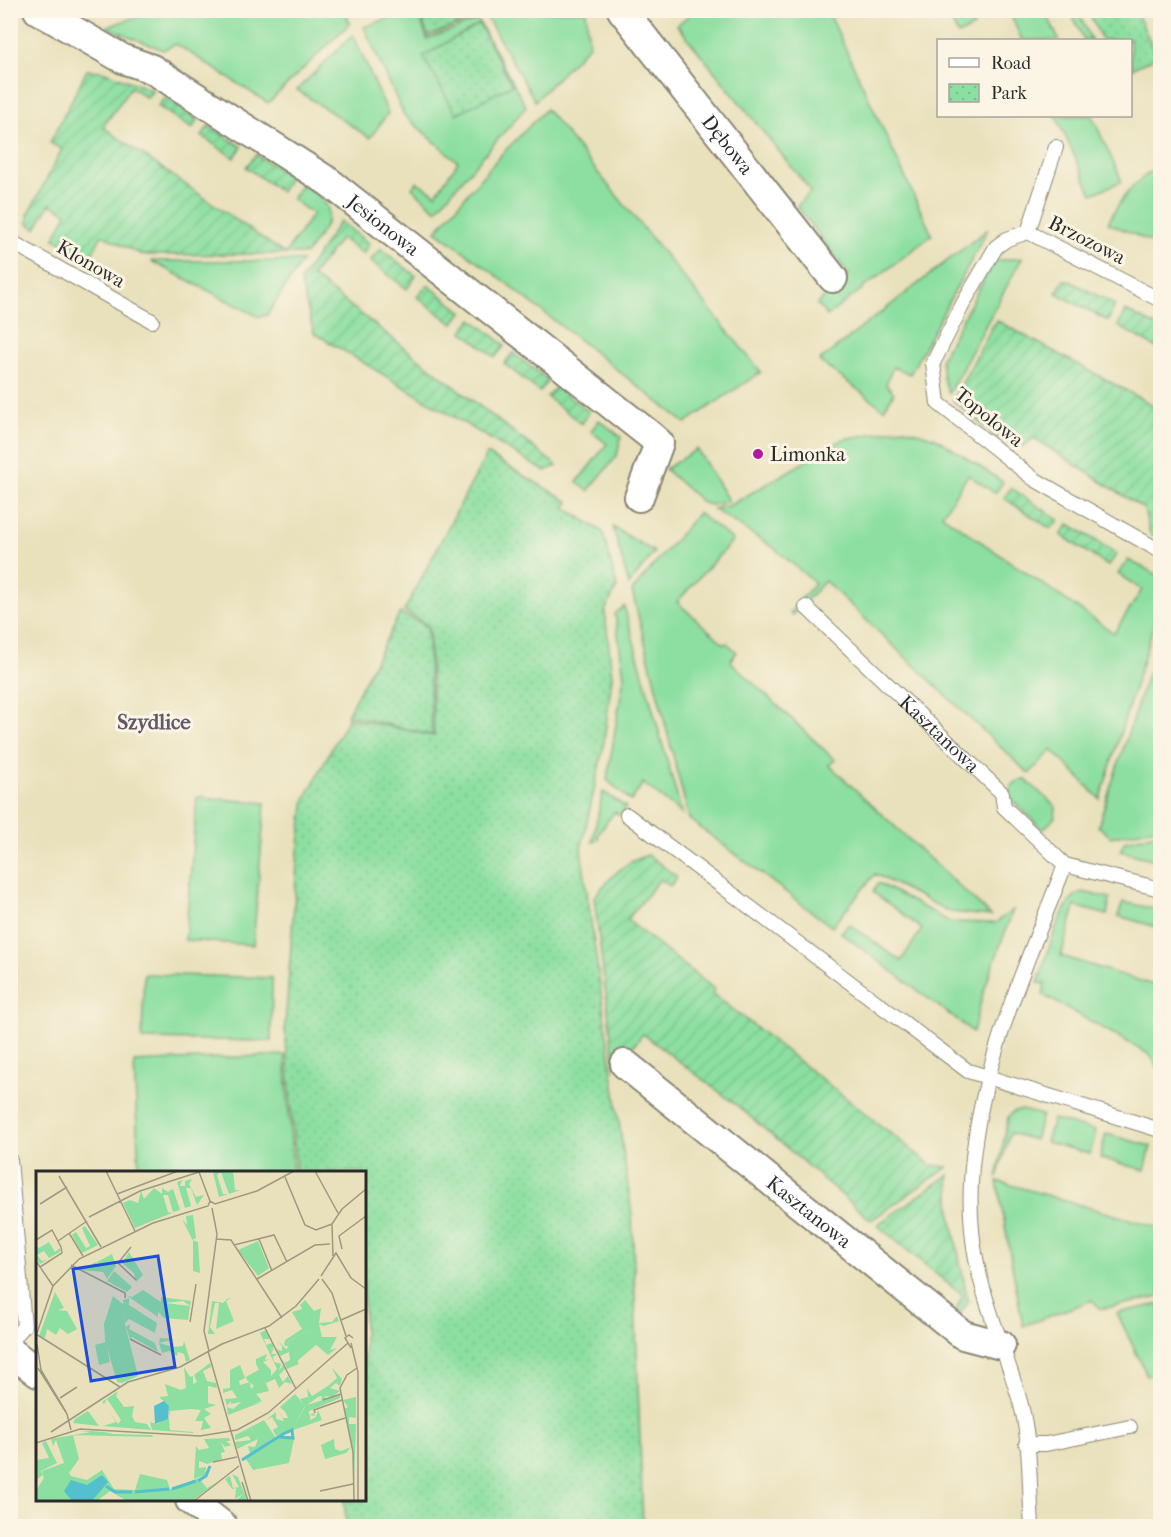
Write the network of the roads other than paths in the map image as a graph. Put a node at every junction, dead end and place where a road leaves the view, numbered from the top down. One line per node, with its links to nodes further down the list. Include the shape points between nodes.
1 (38, 10): 9 (street, Jesionowa, via 123,58 152,69 329,182 651,436 659,443)
2 (622, 10): 6 (street, Dębowa)
3 (1056, 147): 4 (lane)
4 (1028, 232): 7 (lane, Brzozowa); 10 (lane, Topolowa, via 1007,238 996,247 964,303 933,363 938,403 1034,479)
5 (10, 241): 8 (lane, Klonowa)
6 (833, 278)
7 (1161, 300)
8 (152, 321)
9 (639, 497)
10 (1161, 551)
11 (806, 607): 13 (lane, Kasztanowa, via 1002,793 1004,807)
12 (627, 815): 16 (lane, via 968,1071)
13 (1065, 864): 14 (lane, Kasztanowa); 16 (lane, via 1023,973)
14 (1161, 889)
15 (625, 1064): 20 (street, Kasztanowa, via 963,1335)
16 (989, 1079): 17 (lane); 20 (lane, via 972,1158 970,1210 976,1256)
17 (1161, 1130)
18 (10, 1160): 19 (lane, via 24,1326)
19 (10, 1342)
20 (1000, 1345): 24 (lane, via 1021,1407)
21 (10, 1351): 22 (street)
22 (36, 1371)
23 (1130, 1427): 24 (lane, via 1046,1444)
24 (1026, 1444): 27 (lane)
25 (191, 1501): 26 (street)
26 (223, 1527)
27 (1032, 1527)

